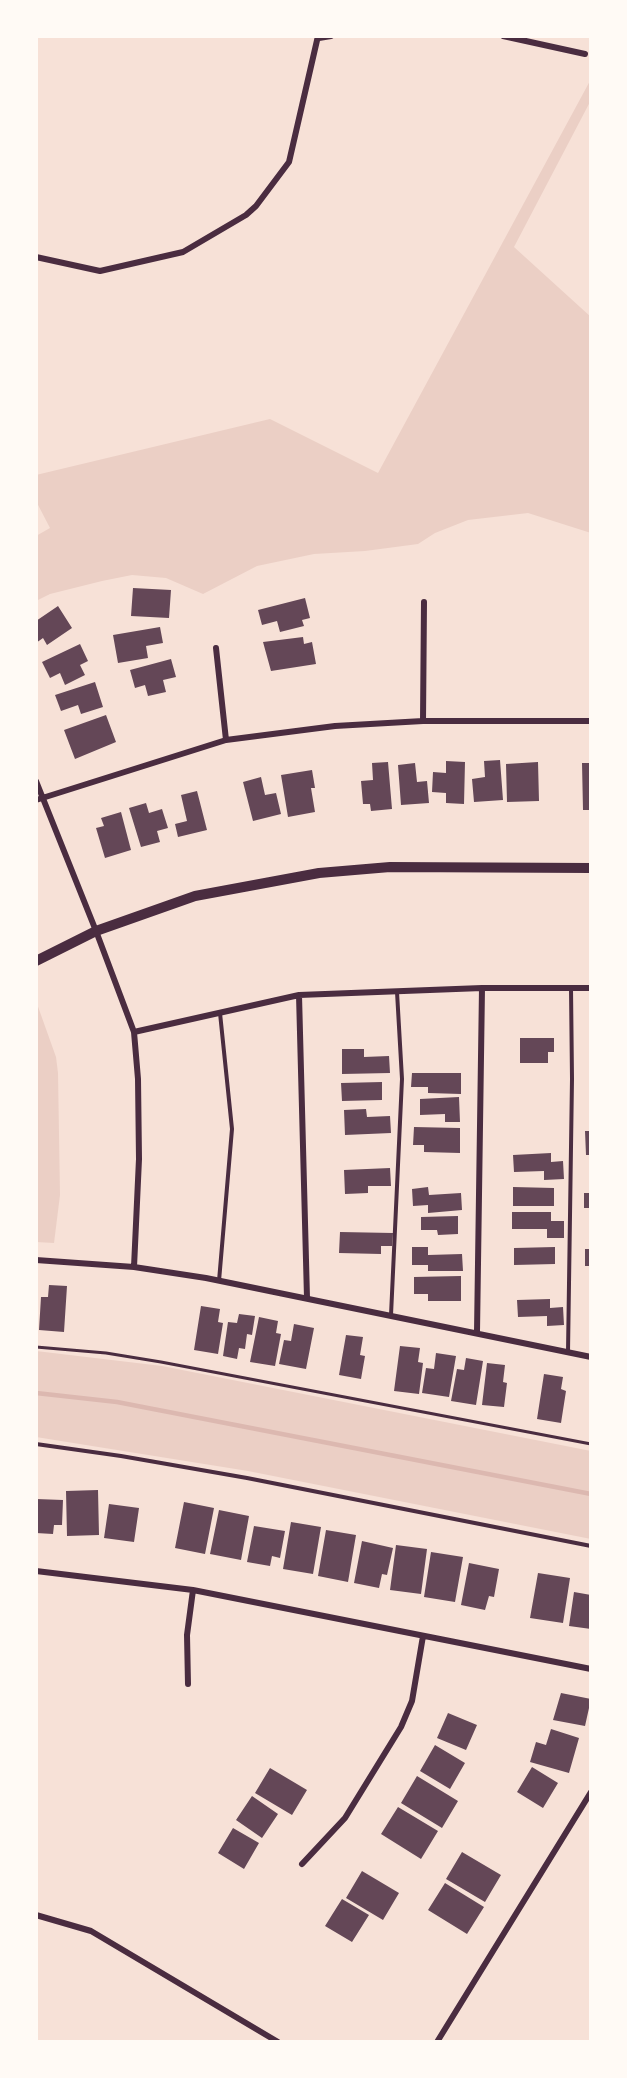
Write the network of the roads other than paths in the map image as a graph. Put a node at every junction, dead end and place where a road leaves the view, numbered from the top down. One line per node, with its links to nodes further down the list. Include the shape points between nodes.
1 (332, 36): 3 (street)
2 (503, 36): 4 (street)
3 (319, 37): 5 (street, via 289,162 246,215 183,252 100,270)
4 (585, 54)
5 (36, 257)
6 (424, 602): 8 (street)
7 (216, 648): 10 (street)
8 (423, 721): 9 (street); 10 (street, via 335,726)
9 (591, 721)
10 (226, 740): 12 (street)
11 (36, 781): 12 (street)
12 (43, 796): 13 (street); 15 (street)
13 (36, 800)
14 (591, 868): 15 (main road, via 390,867 319,873 195,896)
15 (96, 931): 16 (main road); 23 (street)
16 (36, 961)
17 (482, 988): 18 (street); 20 (street); 29 (street)
18 (571, 988): 19 (street); 30 (lane)
19 (591, 988)
20 (397, 992): 21 (street); 28 (lane, via 402,1079)
21 (299, 995): 22 (street); 27 (street)
22 (220, 1013): 23 (street); 26 (lane, via 232,1129)
23 (134, 1032): 25 (street, via 139,1159)
24 (36, 1260): 25 (street)
25 (134, 1267): 26 (street)
26 (219, 1281): 27 (street)
27 (307, 1298): 28 (street)
28 (391, 1315): 29 (street)
29 (477, 1332): 30 (street)
30 (568, 1352): 31 (street)
31 (591, 1357)
32 (36, 1444): 33 (lane, via 247,1478)
33 (591, 1546)
34 (36, 1571): 35 (street)
35 (193, 1590): 36 (street); 38 (street, via 187,1635)
36 (423, 1636): 37 (street); 40 (street, via 412,1701 401,1727 345,1818)
37 (591, 1669)
38 (188, 1684)
39 (591, 1792): 43 (street)
40 (302, 1864)
41 (36, 1915): 42 (street, via 91,1931)
42 (278, 2042)
43 (437, 2042)

